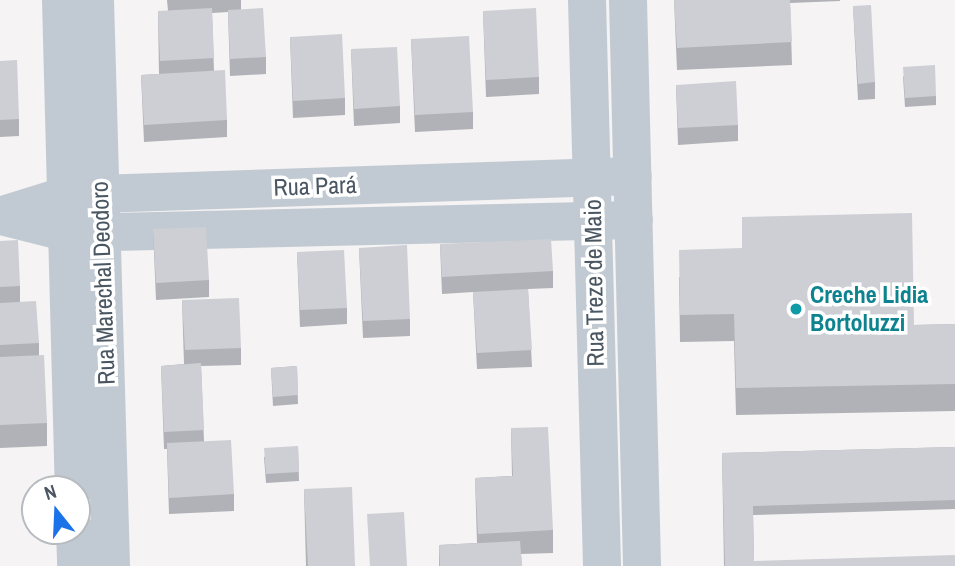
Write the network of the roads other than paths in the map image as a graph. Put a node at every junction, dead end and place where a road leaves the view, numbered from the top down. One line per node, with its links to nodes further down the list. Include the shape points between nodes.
1 (61, 0): 5 (street, Rua Marechal Deodoro)
2 (95, 0): 5 (street, Rua Marechal Deodoro)
3 (587, 11): 4 (street); 6 (street, Rua Treze de Maio)
4 (629, 11): 7 (street, Rua Treze de Maio)
5 (79, 48): 10 (street, Rua Marechal Deodoro)
6 (592, 176): 7 (street, Rua Pará); 8 (street, Rua Pará); 13 (street, Rua Treze de Maio)
7 (633, 176): 12 (street, Rua Treze de Maio)
8 (414, 182): 9 (street, Rua Pará); 14 (street)
9 (285, 187): 10 (street, Rua Pará); 15 (street)
10 (83, 194): 11 (street, Rua Pará); 16 (street, Rua Marechal Deodoro)
11 (0, 216): 16 (street, Rua Pará)
12 (634, 220): 13 (street, Rua Pará); 18 (street, Rua Treze de Maio)
13 (593, 221): 14 (street, Rua Pará); 19 (street, Rua Treze de Maio)
14 (414, 225): 15 (street, Rua Pará)
15 (288, 228): 16 (street, Rua Pará)
16 (85, 233): 17 (street, Rua Marechal Deodoro)
17 (89, 403): 20 (street, Rua Marechal Deodoro); 21 (street, Rua Marechal Deodoro)
18 (639, 423): 19 (street); 27 (street, Rua Treze de Maio)
19 (597, 425): 26 (street, Rua Treze de Maio)
20 (76, 475)
21 (88, 475)
22 (91, 535): 25 (street, Rua Marechal Deodoro)
23 (82, 545): 24 (street, Rua Marechal Deodoro)
24 (76, 566)
25 (111, 566)
26 (602, 566)
27 (642, 566)

